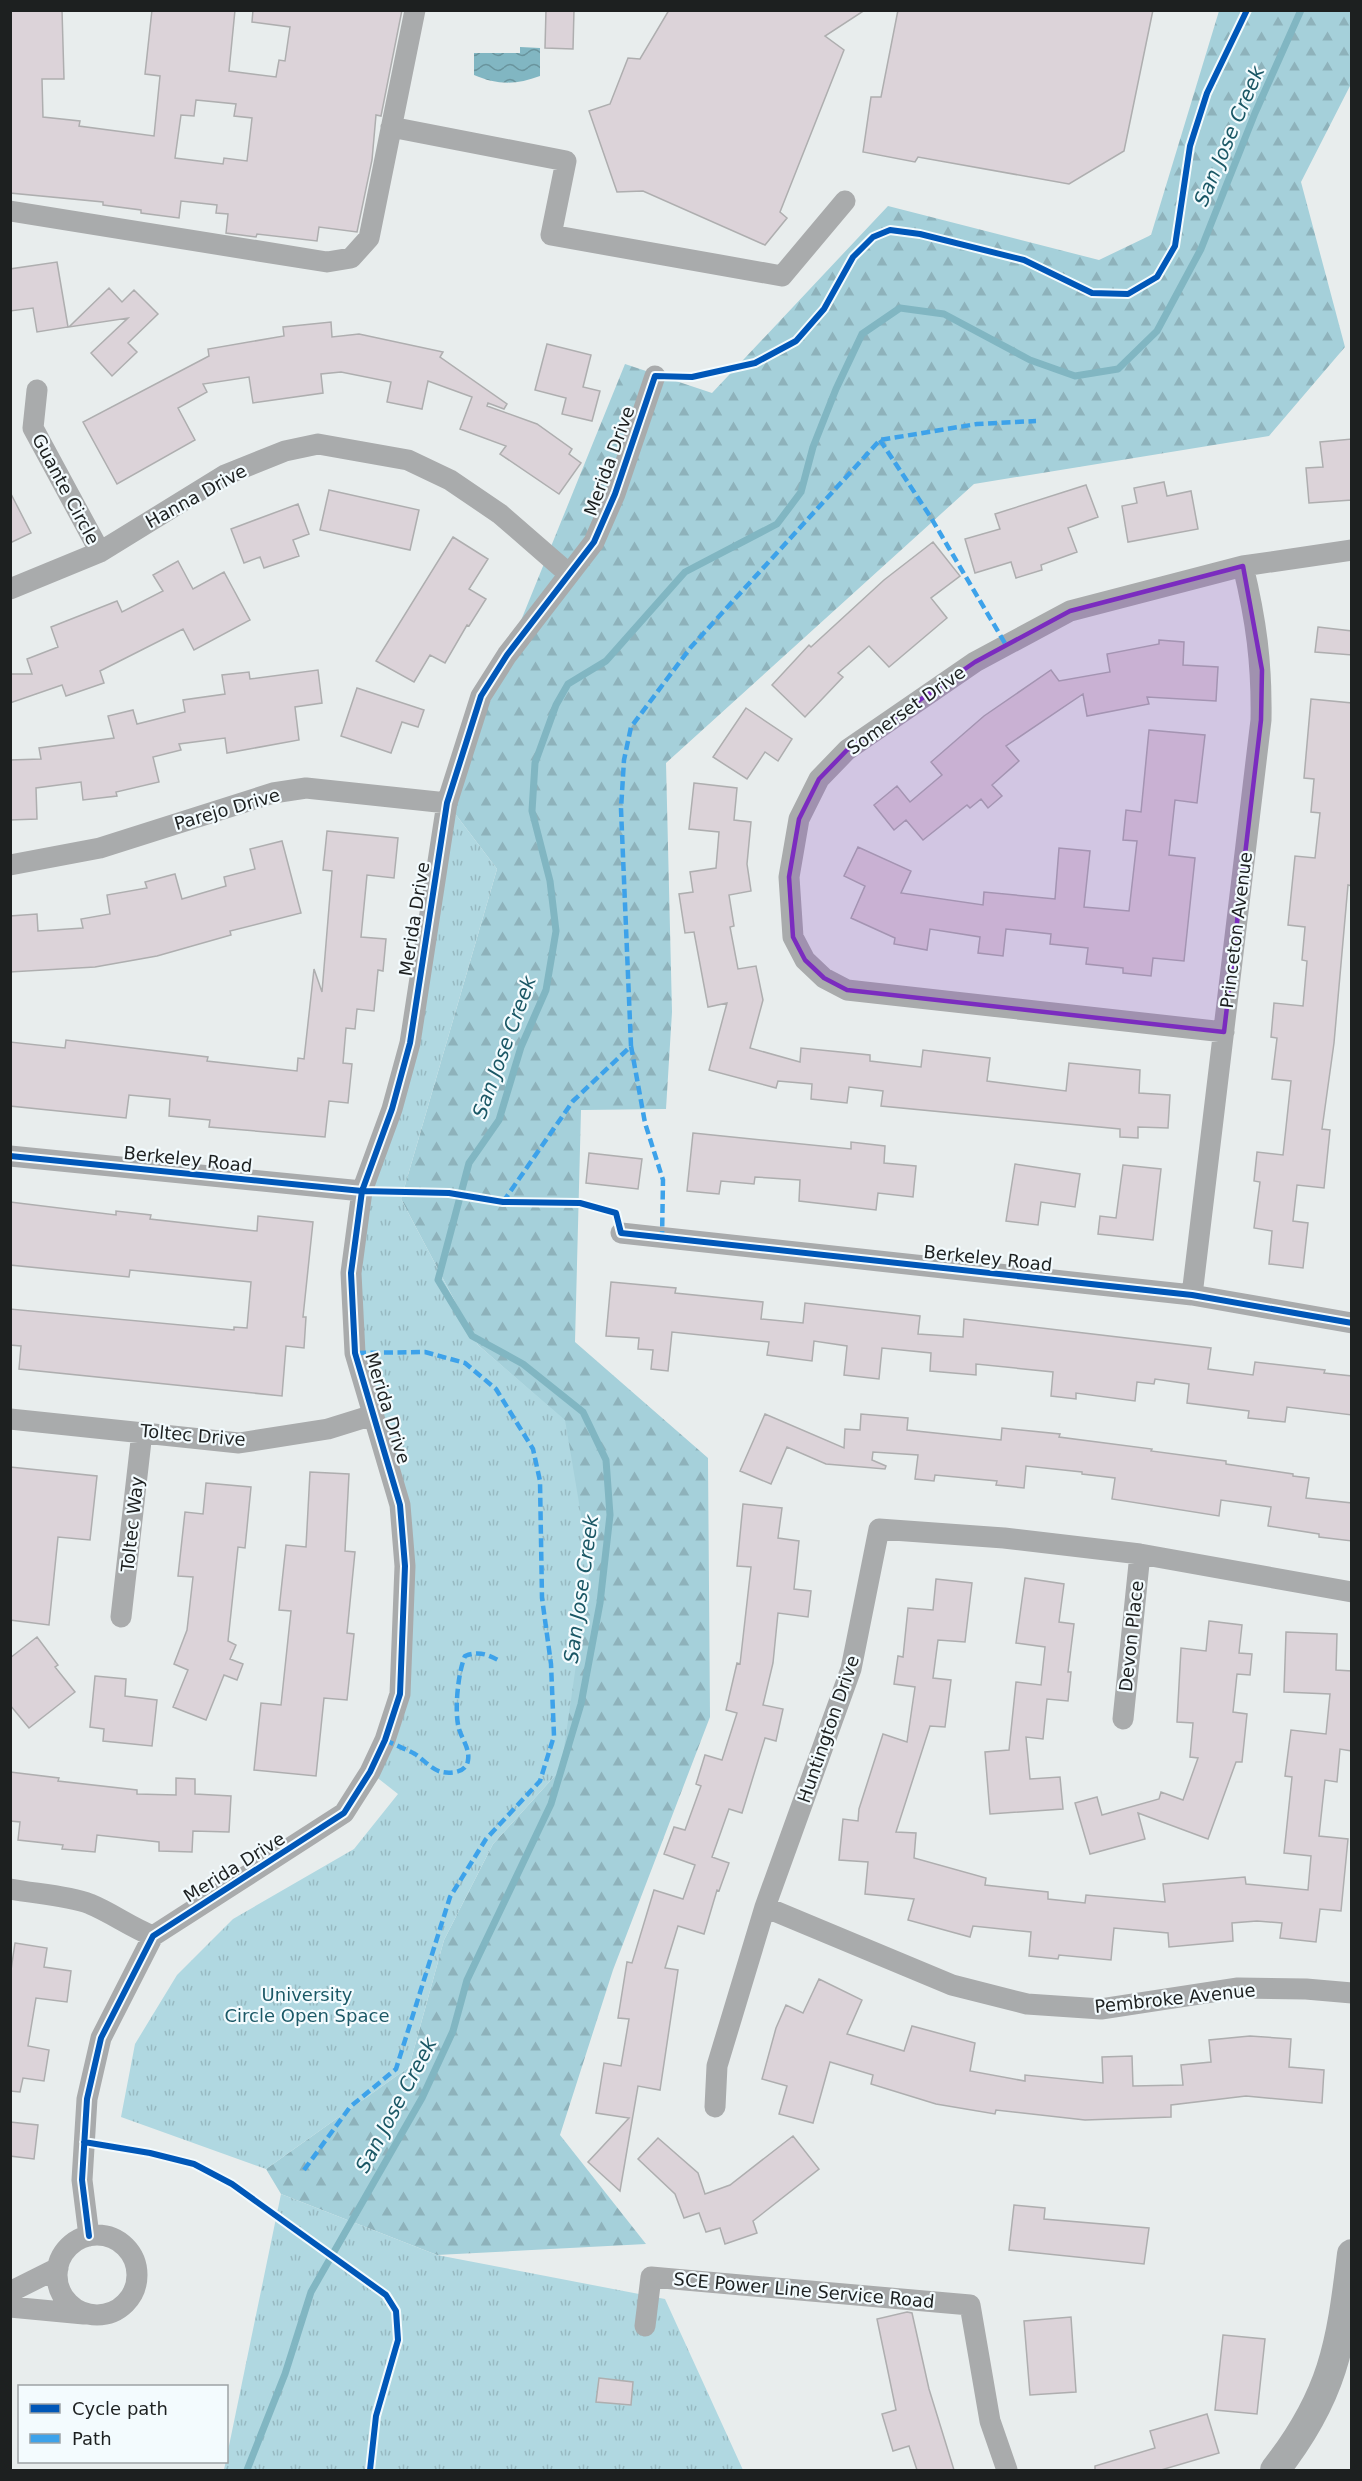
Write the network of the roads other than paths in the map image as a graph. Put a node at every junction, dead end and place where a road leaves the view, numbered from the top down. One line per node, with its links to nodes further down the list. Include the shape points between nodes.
1 (415, 10): 2 (street)
2 (392, 127): 3 (street, via 566,161 551,235 782,276); 4 (street, via 369,238 351,258 327,262)
3 (845, 201)
4 (10, 212)
5 (655, 376): 10 (street, Merida Drive, via 615,494 594,542)
6 (37, 390): 8 (street, Guante Circle, via 33,428)
7 (1352, 550): 9 (street, Somerset Drive)
8 (100, 552): 10 (street, Hanna Drive, via 225,475 285,451 318,444 408,460 450,480 500,514); 11 (street, Hanna Drive)
9 (1243, 566): 14 (street, Princeton Avenue, via 1262,670 1261,720); 14 (street, Somerset Drive, via 1070,611 975,662 847,750 819,779 799,819 789,877 793,937 805,960 824,978 847,990)
10 (569, 574): 12 (street, Merida Drive, via 481,696)
11 (10, 589)
12 (447, 802): 13 (street, Parejo Drive, via 306,788 284,791 100,848); 16 (street, Merida Drive, via 410,1043 392,1109)
13 (10, 865)
14 (1224, 1032): 18 (street, Princeton Avenue)
15 (10, 1156): 16 (street, Berkeley Road)
16 (362, 1191): 20 (street, Merida Drive, via 351,1273 355,1353)
17 (621, 1233): 18 (street, Berkeley Road)
18 (1192, 1295): 19 (street, Berkeley Road)
19 (1352, 1323)
20 (373, 1415): 22 (street, Toltec Drive, via 328,1429 239,1443); 29 (street, Merida Drive, via 400,1505 405,1566 400,1694 386,1740 344,1813)
21 (10, 1419): 22 (street, Toltec Drive)
22 (142, 1431): 25 (street, Toltec Way)
23 (1140, 1554): 24 (street, Huntington Drive); 26 (street, Devon Place); 28 (street, Huntington Drive, via 879,1529 851,1669)
24 (1352, 1592)
25 (122, 1617)
26 (1123, 1719)
27 (10, 1889): 29 (street, via 88,1903)
28 (765, 1906): 30 (street, Pembroke Avenue, via 952,1985 1027,2004 1101,2009 1238,1988); 31 (street, Huntington Drive, via 717,2066)
29 (153, 1936): 32 (street, via 101,2038 87,2099 82,2180)
30 (1352, 1993)
31 (715, 2107)
32 (88, 2236): 34 (street, via 68,2248); 37 (street, via 100,2235 122,2244 134,2259 137,2279 122,2307 106,2314)
33 (1352, 2254): 38 (street)
34 (58, 2268): 35 (street); 37 (street, via 61,2292 77,2310)
35 (10, 2292)
36 (10, 2307): 37 (street)
37 (88, 2314)
38 (1348, 2316): 41 (street, via 1322,2398 1299,2440)
39 (645, 2326): 40 (street, SCE Power Line Service Road, via 651,2277 970,2305 990,2421)
40 (1007, 2470)
41 (1275, 2470)

